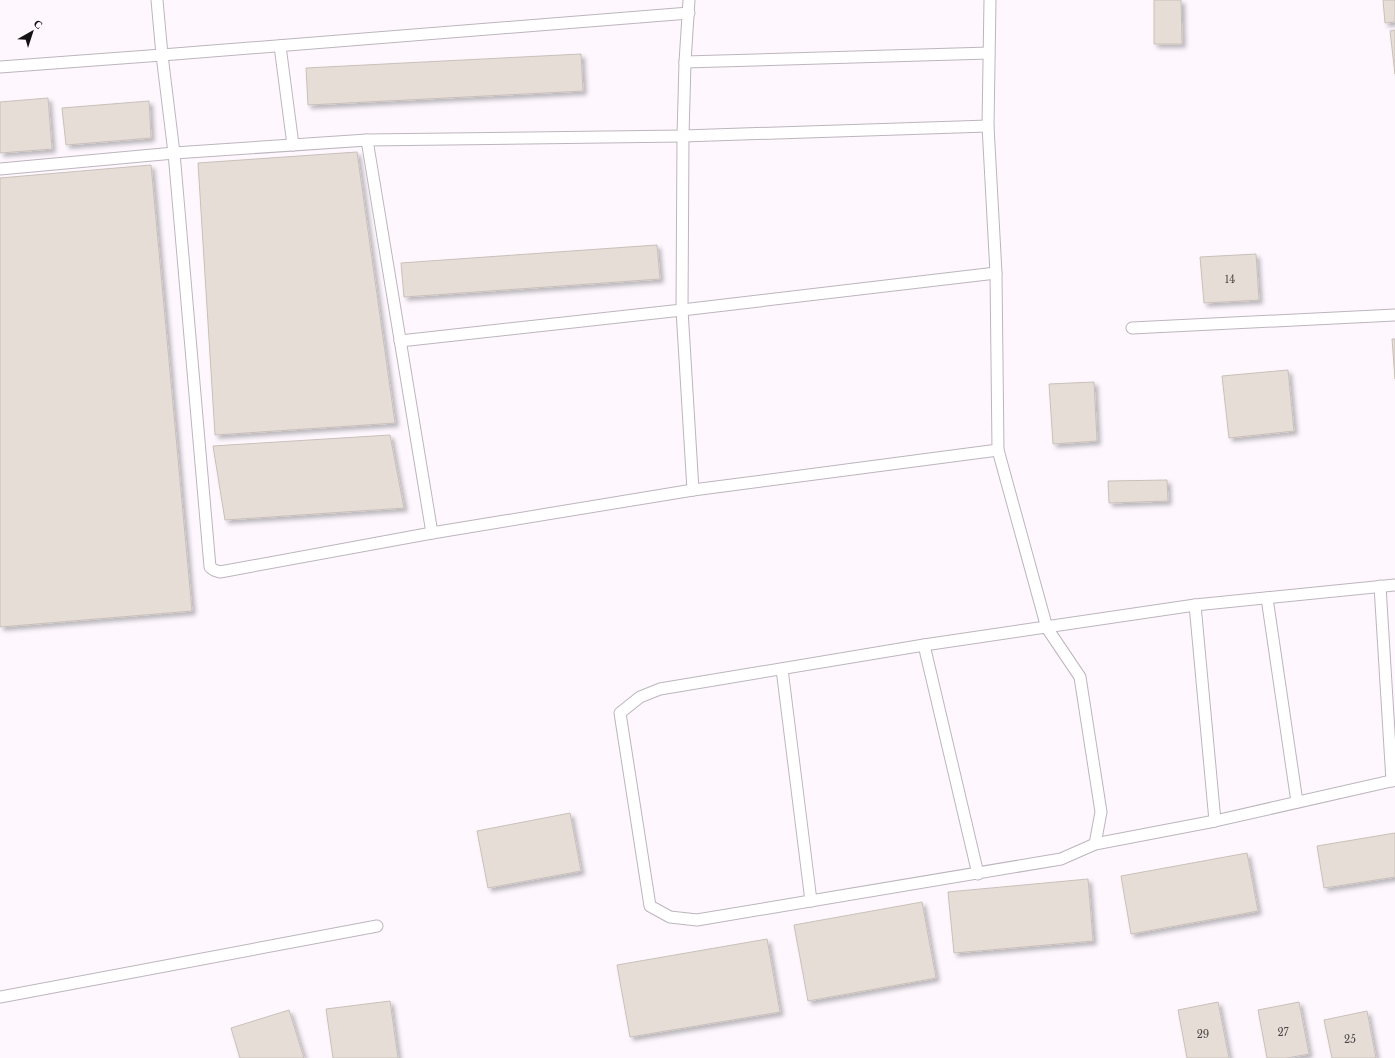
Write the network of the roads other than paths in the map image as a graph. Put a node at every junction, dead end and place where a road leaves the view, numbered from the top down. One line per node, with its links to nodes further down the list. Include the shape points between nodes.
1 (157, 0): 7 (lane)
2 (689, 0): 4 (lane)
3 (990, 0): 6 (lane)
4 (689, 13): 5 (lane); 8 (lane)
5 (280, 46): 7 (lane); 13 (lane)
6 (988, 53): 8 (lane); 10 (lane)
7 (162, 55): 9 (lane); 14 (lane)
8 (685, 62): 11 (lane)
9 (0, 67)
10 (988, 126): 11 (lane); 16 (lane)
11 (683, 136): 12 (lane); 17 (lane)
12 (367, 140): 13 (lane); 20 (lane)
13 (294, 145): 14 (lane)
14 (174, 153): 15 (lane); 23 (lane, via 210,567 220,572)
15 (0, 169)
16 (996, 272): 17 (lane); 21 (lane)
17 (682, 310): 20 (lane); 22 (lane)
18 (1395, 315): 19 (lane)
19 (1132, 328)
20 (400, 342): 23 (lane)
21 (998, 450): 22 (lane); 28 (lane)
22 (693, 490): 23 (lane)
23 (432, 533)
24 (1395, 585): 25 (lane)
25 (1380, 586): 26 (lane); 31 (lane)
26 (1267, 598): 27 (lane); 32 (lane)
27 (1194, 605): 28 (lane); 33 (lane)
28 (1046, 628): 29 (lane); 34 (lane, via 1080,677 1101,812)
29 (924, 645): 30 (lane); 35 (lane)
30 (782, 669): 36 (lane); 36 (lane, via 660,689 640,697 620,713 650,906 670,917 697,920)
31 (1394, 781): 32 (lane)
32 (1297, 802): 33 (lane)
33 (1215, 821): 34 (lane)
34 (1095, 844): 35 (lane, via 1061,860)
35 (978, 874): 36 (lane)
36 (811, 901)
37 (377, 926): 38 (lane)
38 (0, 996)

